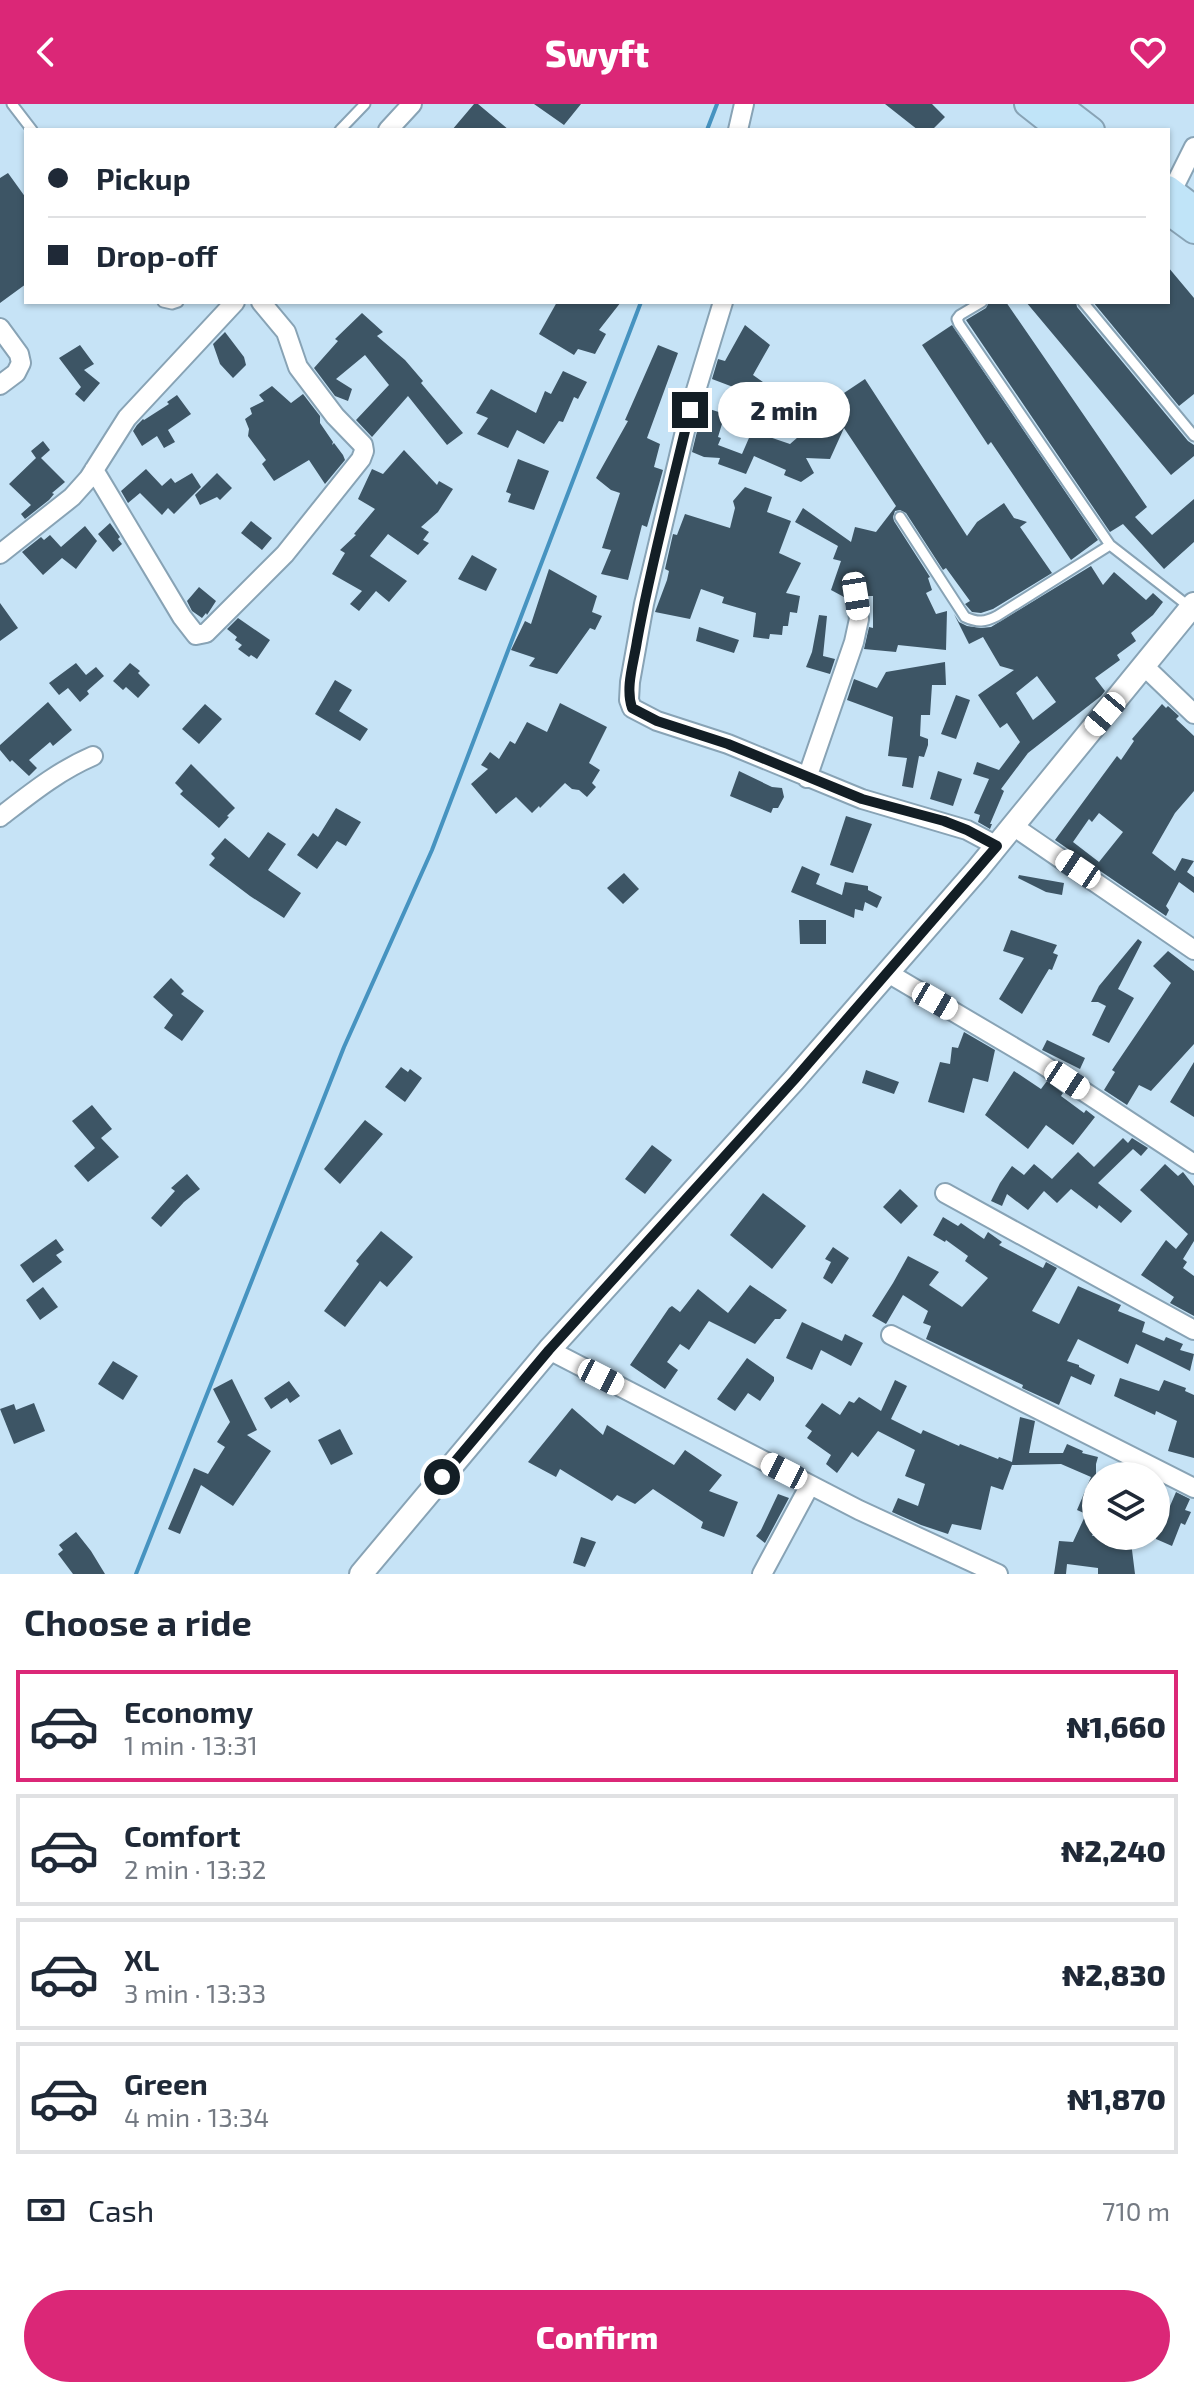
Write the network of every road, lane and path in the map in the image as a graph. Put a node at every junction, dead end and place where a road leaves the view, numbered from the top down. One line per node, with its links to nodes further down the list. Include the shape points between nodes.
1 (12, 104): 7 (lane)
2 (365, 104): 8 (lane)
3 (412, 104): 9 (street)
4 (744, 104): 10 (street)
5 (1027, 104): 11 (main road)
6 (1058, 104): 12 (main road)
7 (30, 128)
8 (342, 128)
9 (390, 128)
10 (738, 128)
11 (1057, 128)
12 (1089, 128)
13 (1194, 147): 14 (street)
14 (1170, 195)
15 (1170, 197): 17 (main road)
16 (1170, 198): 18 (main road)
17 (1194, 208)
18 (1194, 231)
19 (233, 304): 27 (street, via 127,418)
20 (263, 304): 27 (street, via 286,332 298,367 364,451 285,554 206,633 196,635 182,617)
21 (722, 304): 36 (street, via 690,410 647,589 629,700 638,713)
22 (979, 304): 29 (lane, via 960,315 959,324)
23 (1085, 304): 26 (lane)
24 (0, 328): 25 (street, via 21,363)
25 (0, 385)
26 (1194, 436)
27 (94, 470): 30 (street, via 72,497)
28 (900, 517): 29 (lane, via 965,617 975,622 997,616)
29 (1110, 545): 32 (lane)
30 (0, 554)
31 (856, 596): 36 (street, via 854,642)
32 (1192, 606): 33 (street)
33 (1145, 667): 34 (street); 38 (street)
34 (1194, 714)
35 (93, 756): 37 (street, via 48,780)
36 (807, 778): 39 (street, via 944,821)
37 (0, 817)
38 (1013, 826): 39 (street); 40 (street)
39 (997, 846): 41 (street)
40 (1194, 950)
41 (888, 973): 42 (street, via 1042,1064); 46 (street)
42 (1194, 1164)
43 (945, 1193): 44 (street)
44 (1194, 1330)
45 (891, 1335): 48 (street)
46 (549, 1350): 47 (street); 50 (street)
47 (810, 1485): 49 (street); 51 (street)
48 (1194, 1488)
49 (958, 1556): 52 (street); 53 (street)
50 (361, 1574)
51 (762, 1574)
52 (952, 1574)
53 (998, 1574)

